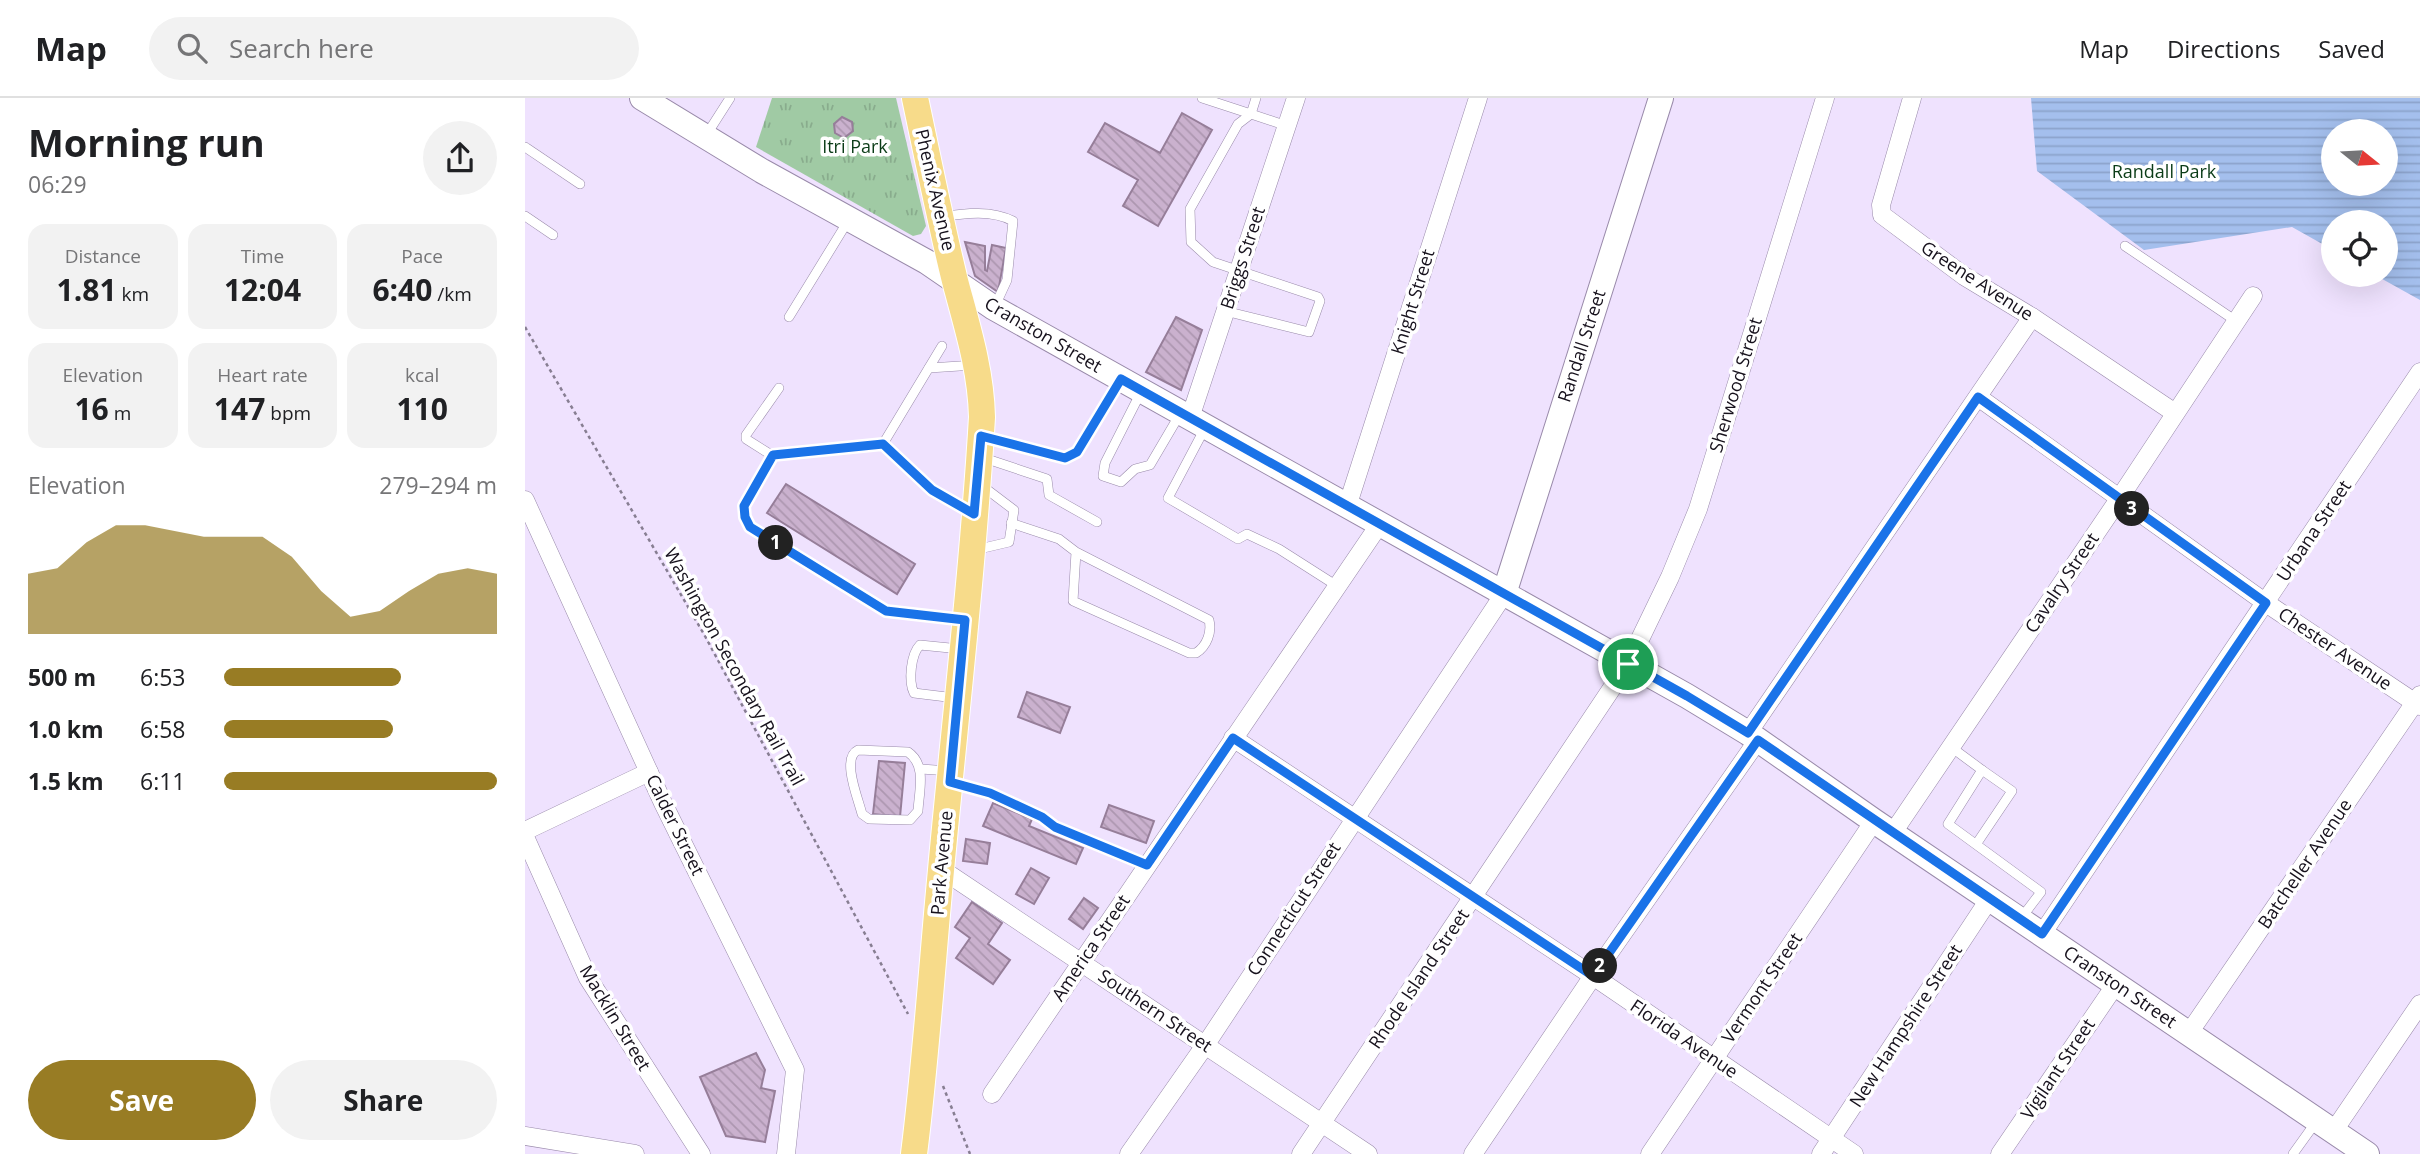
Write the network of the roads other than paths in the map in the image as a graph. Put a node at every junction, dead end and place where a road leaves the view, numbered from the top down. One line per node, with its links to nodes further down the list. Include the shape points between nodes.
1 (642, 98): 13 (main road, Cranston Street)
2 (730, 98): 13 (lane)
3 (915, 98): 17 (main road, Phenix Avenue)
4 (1202, 98): 11 (lane)
5 (1256, 98): 11 (lane)
6 (1296, 98): 12 (street, Briggs Street)
7 (1478, 98): 43 (street, Knight Street)
8 (1661, 98): 51 (main road, Randall Street)
9 (1825, 98): 55 (street, Sherwood Street, via 1698,509)
10 (1912, 98): 27 (street, Greene Avenue, via 1882,215 1964,276)
11 (1251, 114): 12 (lane); 21 (lane, via 1238,124 1190,209 1191,242 1213,262)
12 (1287, 126): 21 (street, Briggs Street)
13 (706, 135): 18 (main road, Cranston Street)
14 (525, 147): 15 (lane)
15 (580, 184)
16 (525, 216): 19 (lane)
17 (941, 218): 22 (main road, Phenix Avenue); 24 (lane, via 999,214 1013,221 1007,280)
18 (849, 220): 22 (main road, Cranston Street); 26 (lane)
19 (553, 235)
20 (2125, 246): 28 (lane)
21 (1238, 271): 25 (street, Briggs Street); 25 (lane, via 1320,301 1309,332)
22 (955, 281): 24 (main road, Cranston Street); 30 (main road, Park Avenue)
23 (2253, 296): 28 (street, Cavalry Street)
24 (994, 308): 33 (main road, Cranston Street)
25 (1225, 311): 37 (street, Briggs Street)
26 (789, 317)
27 (2032, 317): 35 (street); 36 (street, Greene Avenue)
28 (2236, 321): 36 (street, Cavalry Street)
29 (942, 346): 31 (lane)
30 (977, 365): 31 (lane); 40 (main road, Park Avenue, via 982,393)
31 (929, 368): 38 (lane)
32 (2420, 372): 52 (street, Urbana Street)
33 (1132, 385): 37 (main road, Cranston Street); 37 (lane, via 1103,476 1121,482 1135,469 1150,465); 40 (lane, via 1077,452 1065,458)
34 (779, 388): 39 (lane, via 746,435)
35 (1978, 397): 41 (street, Chester Avenue); 58 (street)
36 (2175, 413): 41 (street, Cavalry Street)
37 (1192, 419): 43 (main road, Cranston Street); 50 (lane, via 1167,498 1238,539 1247,534 1279,549)
38 (883, 444): 39 (lane); 44 (lane, via 932,490)
39 (773, 456): 53 (lane, via 744,506 750,527 886,611)
40 (979, 458): 44 (main road, Park Avenue); 45 (lane, via 1047,479 1049,495); 46 (lane, via 1014,510)
41 (2119, 499): 52 (street, Chester Avenue); 60 (street, Cavalry Street)
42 (525, 500): 63 (street, Calder Street)
43 (1347, 507): 47 (main road, Cranston Street)
44 (974, 514): 48 (main road, Park Avenue)
45 (1097, 522)
46 (1011, 523): 48 (lane, via 1009,542); 49 (lane, via 1059,540)
47 (1379, 525): 50 (street, America Street); 51 (main road, Cranston Street)
48 (970, 551): 53 (main road, Park Avenue)
49 (1076, 552): 49 (lane, via 1209,620 1203,649 1189,653 1073,601)
50 (1337, 586): 59 (street, America Street)
51 (1504, 594): 55 (main road, Cranston Street); 65 (street, Connecticut Street)
52 (2266, 603): 57 (street, Chester Avenue); 75 (street, Urbana Street)
53 (965, 620): 54 (main road, Park Avenue)
54 (962, 649): 56 (main road, Park Avenue); 56 (lane, via 920,645 915,651 911,687 914,693)
55 (1628, 664): 58 (main road, Cranston Street); 72 (street, Rhode Island Street)
56 (958, 699): 64 (main road, Park Avenue)
57 (2418, 701): 80 (street, Batcheller Avenue)
58 (1753, 737): 66 (main road, Cranston Street); 77 (street)
59 (1233, 738): 65 (street, Florida Avenue); 70 (street, America Street)
60 (1951, 747): 62 (lane); 66 (street, Cavalry Street)
61 (921, 769): 61 (lane, via 915,817 869,819 862,814 849,761 852,752 908,752); 64 (lane)
62 (1982, 770): 69 (lane, via 1948,824); 69 (lane, via 2012,791)
63 (649, 772): 67 (street); 90 (street, Calder Street, via 795,1070)
64 (950, 777): 70 (lane); 71 (main road, Park Avenue)
65 (1355, 817): 72 (street, Florida Avenue); 81 (street, Connecticut Street)
66 (1883, 827): 73 (main road, Cranston Street); 82 (street, Vermont Street)
67 (525, 831)
68 (525, 837): 89 (street, Macklin Street, via 588,978)
69 (1977, 843): 74 (lane, via 2041,891)
70 (1147, 865): 76 (street, America Street)
71 (941, 869): 76 (street, Southern Street); 91 (main road, Park Avenue)
72 (1474, 897): 77 (street, Florida Avenue); 84 (street, Rhode Island Street)
73 (1990, 898): 74 (main road, Cranston Street); 87 (street, New Hampshire Street)
74 (2020, 919): 75 (main road, Cranston Street)
75 (2042, 934): 78 (main road, Cranston Street)
76 (1082, 962): 81 (street, Southern Street); 83 (street, America Street)
77 (1593, 976): 82 (street, Florida Avenue); 95 (street)
78 (2116, 984): 80 (main road, Cranston Street); 98 (street, Vigilant Street)
79 (2420, 1004): 86 (street)
80 (2189, 1033): 86 (main road, Cranston Street)
81 (1206, 1045): 84 (street, Southern Street); 92 (street, Connecticut Street)
82 (1714, 1060): 87 (street, Florida Avenue); 96 (street, Vermont Street)
83 (992, 1094)
84 (1322, 1123): 93 (street, Rhode Island Street); 94 (street, Southern Street)
85 (525, 1136): 88 (street)
86 (2342, 1141): 99 (lane)
87 (1826, 1146): 97 (street, Florida Avenue)
88 (635, 1154)
89 (701, 1154)
90 (786, 1154)
91 (914, 1154)
92 (1129, 1154)
93 (1301, 1154)
94 (1368, 1154)
95 (1473, 1154)
96 (1650, 1154)
97 (1854, 1154)
98 (2000, 1154)
99 (2293, 1154)

